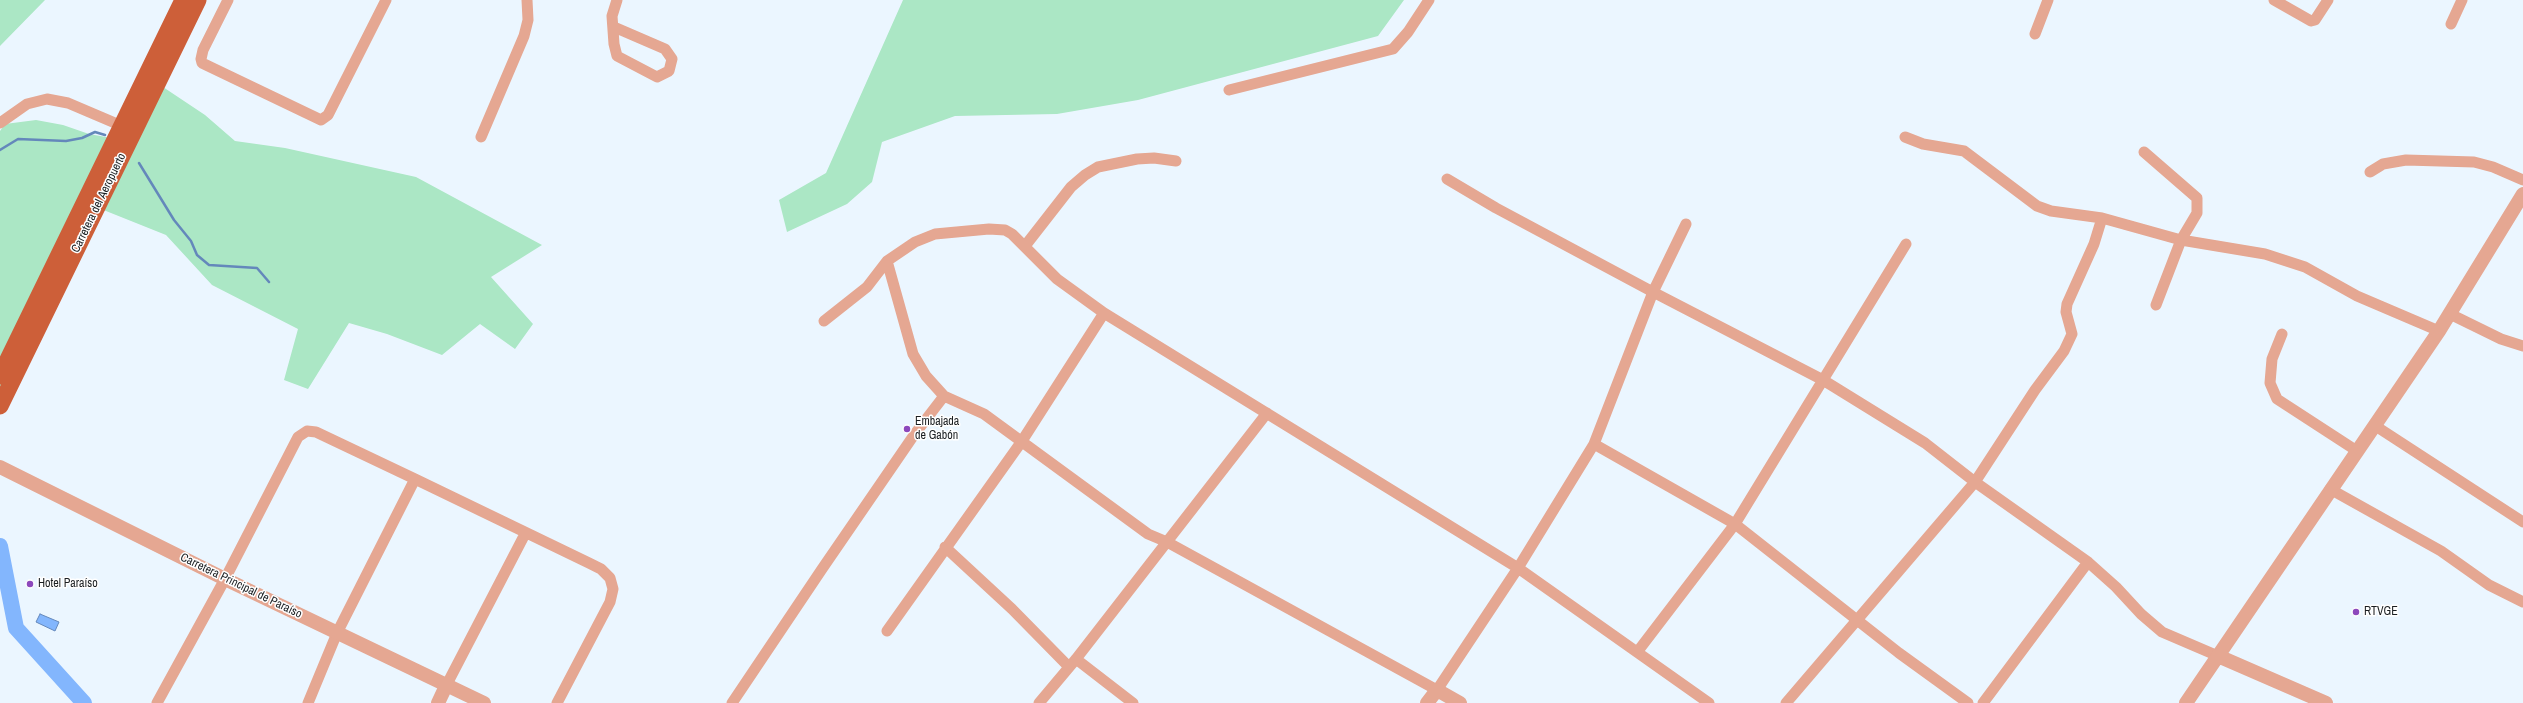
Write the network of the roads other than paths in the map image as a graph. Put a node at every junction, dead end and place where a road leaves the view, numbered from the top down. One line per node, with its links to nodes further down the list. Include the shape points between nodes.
1 (183, 0): 17 (main road, Carretera del Aeropuerto)
2 (198, 0): 43 (main road, Carretera del Aeropuerto)
3 (228, 0): 4 (street, via 203,50 202,63 320,120 328,115)
4 (386, 0)
5 (527, 0): 18 (street, via 528,20 524,36)
6 (617, 0): 13 (street, via 612,16)
7 (1429, 0): 15 (street, via 1408,32 1392,49)
8 (2048, 0): 14 (street)
9 (2274, 0): 10 (street, via 2311,21 2318,16)
10 (2328, 0)
11 (2462, 0): 12 (street)
12 (2451, 24)
13 (614, 26): 13 (street, via 614,44 620,58 657,77 669,71 672,59 665,49)
14 (2035, 34)
15 (1229, 90)
16 (0, 123): 17 (street, via 27,104 47,99 68,103)
17 (122, 126): 40 (main road, Carretera del Aeropuerto)
18 (481, 137)
19 (1905, 137): 26 (street, via 1923,144 1964,151 2000,181 2037,206 2051,211)
20 (2144, 152): 28 (street, via 2197,198 2197,213)
21 (1176, 161): 30 (street, via 1137,159 1108,164 1085,174 1071,187)
22 (2370, 172): 24 (street, via 2384,164 2406,160 2474,162)
23 (1447, 179): 32 (street)
24 (2523, 180)
25 (2523, 194): 35 (street)
26 (2102, 218): 28 (street); 51 (street, via 2094,244 2067,304 2066,312 2072,334 2070,342 2035,390)
27 (1686, 224): 32 (street)
28 (2181, 240): 33 (street); 37 (street, via 2265,254 2305,267 2357,296)
29 (1906, 244): 41 (street)
30 (1025, 246): 31 (street, via 1005,230 935,234 915,242); 34 (street, via 1057,279)
31 (887, 261): 36 (street, via 867,287); 42 (street, via 913,354 926,376)
32 (1653, 292): 41 (street); 47 (street)
33 (2156, 305)
34 (1104, 313): 44 (street); 46 (street)
35 (2450, 314): 37 (street); 39 (street, via 2501,339)
36 (824, 321)
37 (2439, 331): 45 (street)
38 (2282, 334): 48 (street, via 2272,359 2270,383 2277,399)
39 (2523, 346)
40 (0, 376)
41 (1823, 380): 51 (street, via 1925,443); 54 (street)
42 (944, 396): 46 (street, via 984,414); 75 (street, via 830,556)
43 (0, 406)
44 (1268, 413): 56 (street); 59 (street)
45 (2374, 425): 48 (street); 53 (street)
46 (1022, 441): 56 (street, via 1148,534); 57 (street)
47 (1594, 444): 54 (street); 59 (street)
48 (2357, 451): 52 (street)
49 (0, 467): 60 (street, Carretera Principal de Paraíso)
50 (415, 479): 55 (street); 60 (street, via 316,432 302,432); 64 (street)
51 (1975, 482): 58 (street); 62 (street)
52 (2330, 489): 61 (street, via 2441,551 2489,585); 66 (street)
53 (2523, 522)
54 (1735, 524): 62 (street); 65 (street)
55 (525, 534): 68 (street); 74 (street, via 601,569 610,578 613,589 610,602)
56 (1167, 542): 67 (street); 69 (street)
57 (945, 547): 63 (street); 67 (street)
58 (2088, 562): 66 (street, via 2162,632); 83 (street)
59 (1518, 568): 65 (street); 69 (street)
60 (225, 579): 64 (street, Carretera Principal de Paraíso); 70 (street)
61 (2523, 602)
62 (1857, 619): 81 (street); 82 (street)
63 (887, 631)
64 (337, 632): 68 (street, Carretera Principal de Paraíso); 71 (street)
65 (1638, 651): 80 (street)
66 (2218, 656): 84 (street); 85 (street)
67 (1073, 663): 76 (street); 77 (street)
68 (446, 686): 72 (street); 73 (street, Carretera Principal de Paraíso)
69 (1437, 690): 78 (street); 79 (street)
70 (157, 703)
71 (308, 703)
72 (438, 703)
73 (484, 703)
74 (557, 703)
75 (732, 703)
76 (1039, 703)
77 (1133, 703)
78 (1427, 703)
79 (1460, 703)
80 (1709, 703)
81 (1786, 703)
82 (1968, 703)
83 (1983, 703)
84 (2186, 703)
85 (2326, 703)

